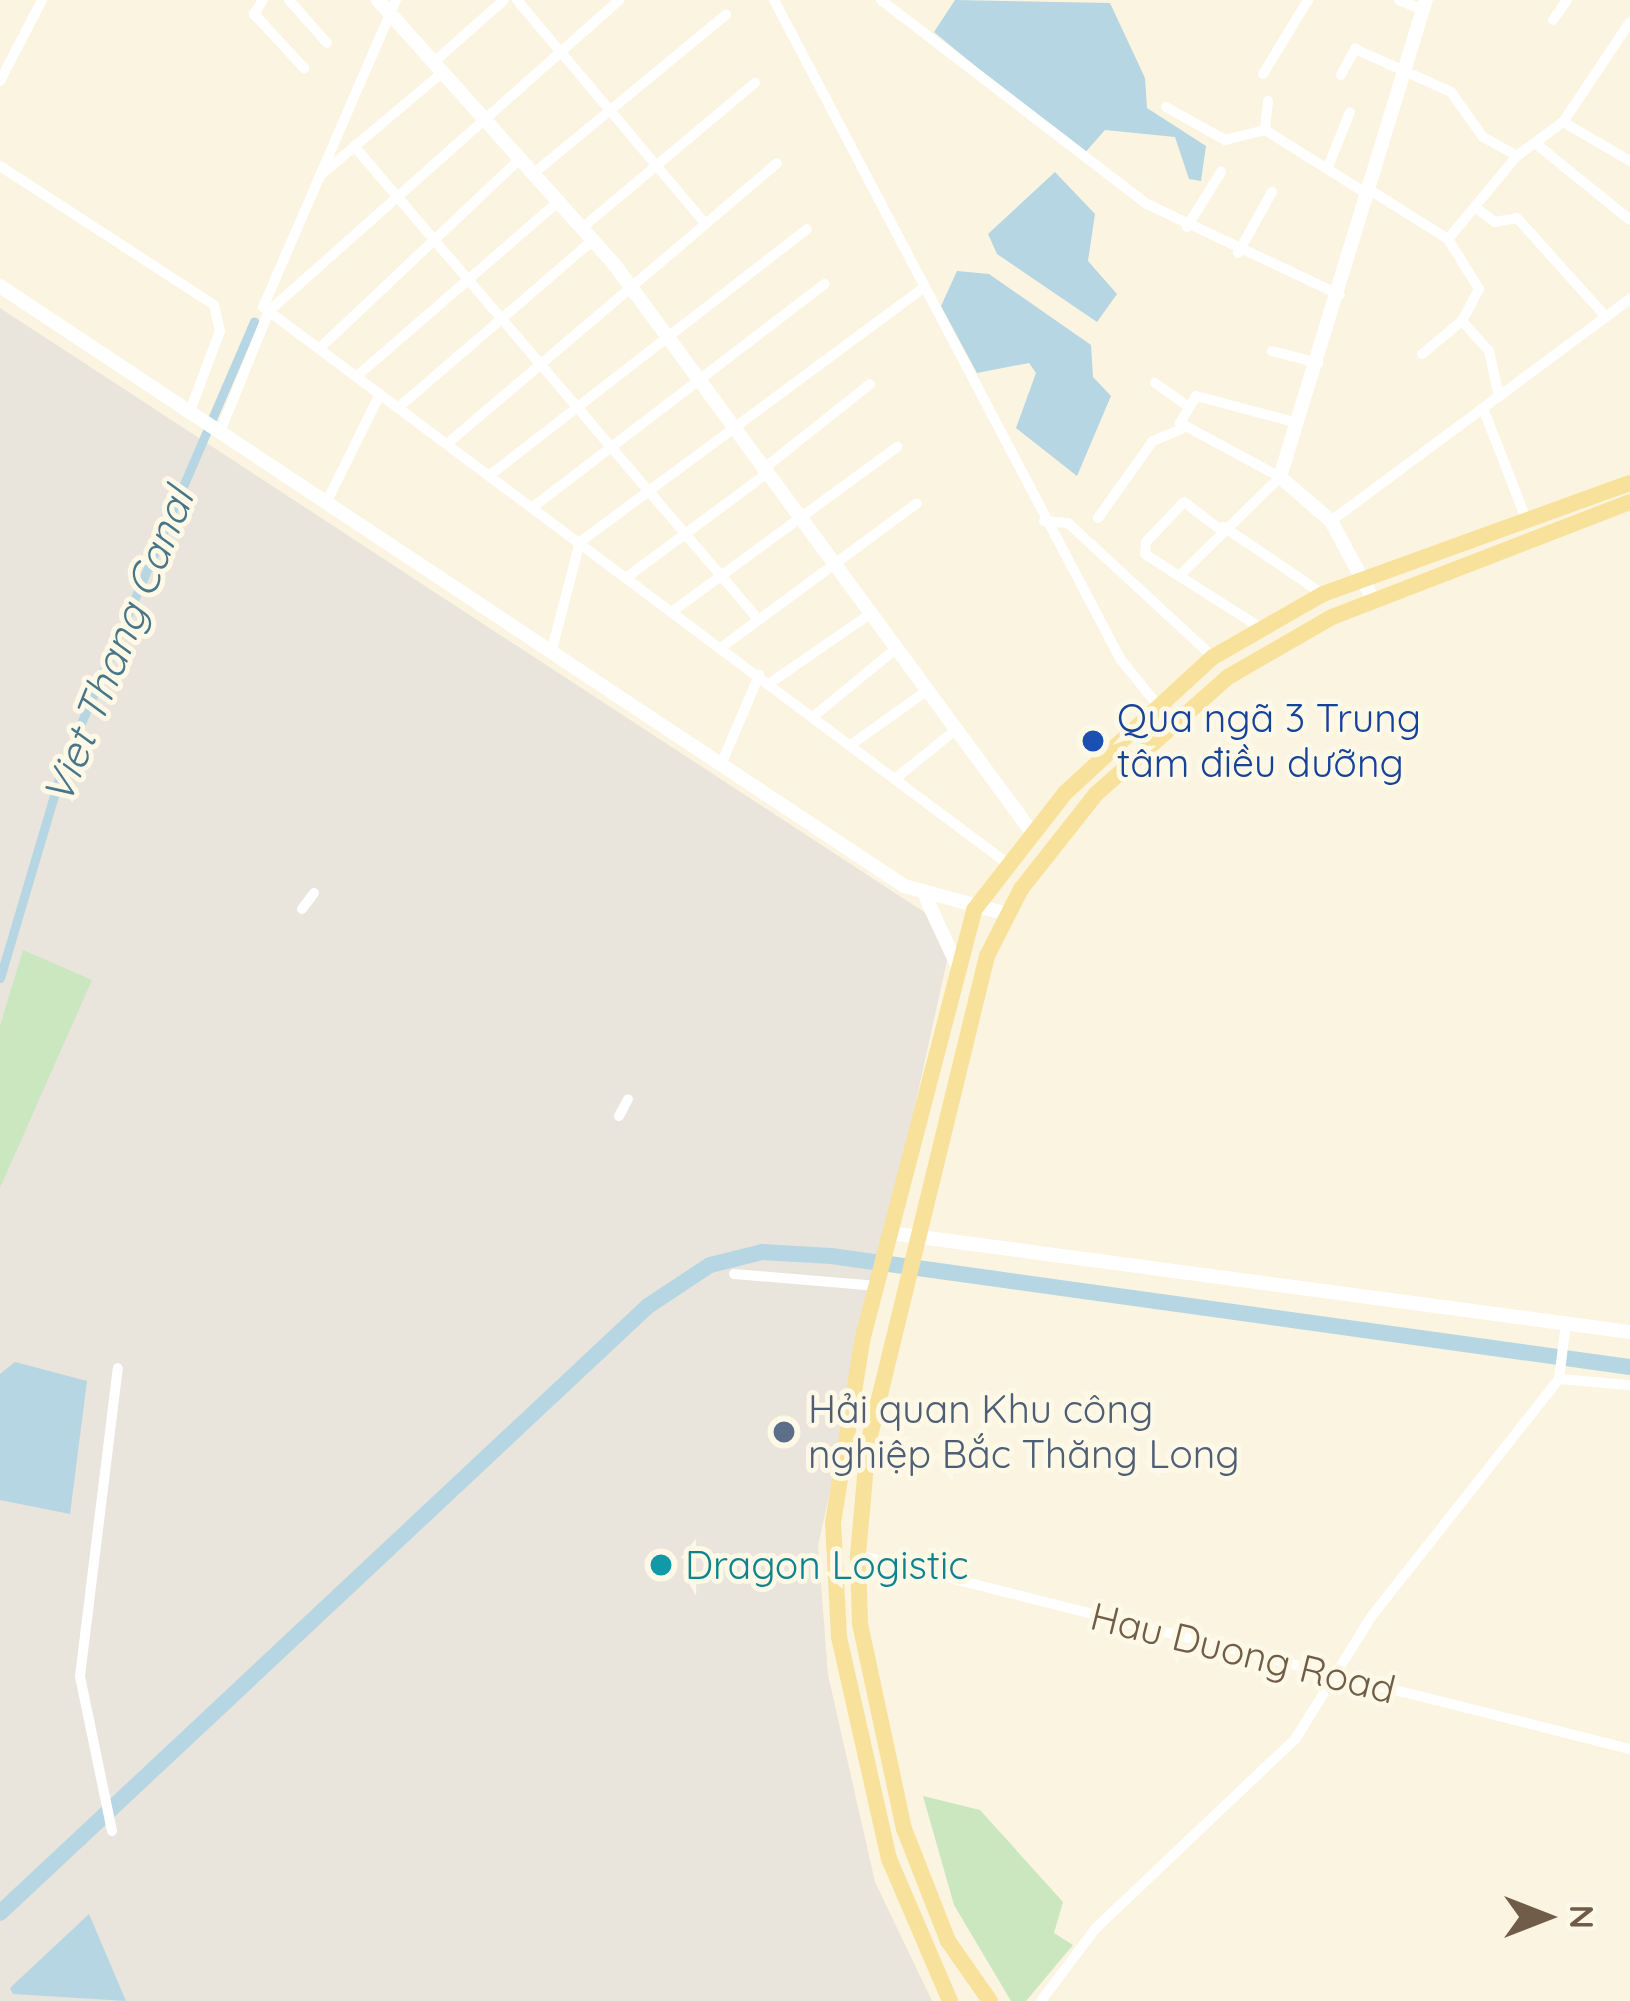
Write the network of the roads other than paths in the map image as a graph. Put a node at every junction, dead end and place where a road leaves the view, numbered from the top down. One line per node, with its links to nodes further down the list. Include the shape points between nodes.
1 (42, 0): 24 (street)
2 (263, 0): 20 (street, via 255,14)
3 (289, 0): 17 (street)
4 (504, 0): 19 (street)
5 (517, 0): 18 (street)
6 (619, 0): 18 (street)
7 (773, 0): 62 (street)
8 (881, 0): 52 (street, via 1055,140)
9 (1308, 0): 22 (street)
10 (1399, 0): 13 (street)
11 (1567, 0): 15 (street)
12 (387, 3): 19 (street); 44 (street)
13 (1424, 4): 21 (street)
14 (726, 15): 28 (street)
15 (1553, 20)
16 (1630, 22): 31 (street)
17 (327, 43)
18 (559, 48): 28 (street); 30 (street)
19 (439, 66): 30 (street); 34 (street)
20 (304, 68)
21 (1403, 70): 23 (street, via 1355,49); 35 (street, via 1450,92 1483,137); 47 (street)
22 (1262, 74)
23 (1341, 75)
24 (0, 81)
25 (755, 83): 40 (street)
26 (1268, 101): 32 (street)
27 (1166, 107): 32 (street, via 1225,140)
28 (610, 110): 40 (street); 43 (street)
29 (1350, 112): 41 (street)
30 (478, 114): 36 (street); 46 (street)
31 (1563, 122): 33 (street); 37 (street)
32 (1265, 130): 41 (street)
33 (1535, 143): 35 (street); 50 (street)
34 (355, 146): 44 (street); 46 (street)
35 (1517, 156): 49 (street)
36 (520, 158): 43 (street); 56 (street)
37 (1630, 161)
38 (777, 163): 51 (street)
39 (0, 166): 85 (street, via 214,305 220,331)
40 (656, 166): 51 (street); 54 (street)
41 (1328, 167): 47 (street)
42 (1221, 172): 52 (street)
43 (534, 173): 48 (street)
44 (317, 178): 65 (street)
45 (1272, 192): 57 (street)
46 (394, 193): 56 (street); 65 (street)
47 (1373, 194): 55 (street); 63 (street)
48 (559, 201): 54 (street); 58 (street)
49 (1475, 207): 55 (street); 66 (street, via 1495,222 1517,218)
50 (1630, 220)
51 (705, 223): 61 (street)
52 (1187, 227): 57 (street)
53 (806, 229): 69 (street)
54 (588, 234): 61 (street); 67 (street)
55 (1448, 239): 68 (street, via 1479,289)
56 (433, 240): 58 (street); 70 (street)
57 (1238, 254): 63 (street)
58 (467, 280): 67 (street); 75 (street)
59 (826, 284): 76 (street)
60 (0, 286): 85 (street)
61 (630, 286): 69 (street); 73 (street)
62 (923, 288): 87 (street); 104 (street)
63 (1340, 295): 74 (street)
64 (1630, 299): 66 (street)
65 (268, 311): 70 (street); 89 (street)
66 (1606, 317): 80 (street)
67 (500, 320): 73 (street); 82 (street)
68 (1462, 321): 72 (street); 80 (street, via 1489,351)
69 (666, 337): 76 (street); 84 (street)
70 (320, 348): 75 (street)
71 (1272, 351): 74 (street)
72 (1422, 354)
73 (541, 363): 84 (street); 90 (street)
74 (1318, 363): 86 (street)
75 (357, 376): 79 (street)
76 (699, 383): 87 (street); 92 (street)
77 (1155, 383): 81 (street)
78 (870, 384): 93 (street)
79 (380, 394): 82 (street); 98 (street)
80 (1499, 397): 83 (street)
81 (1189, 406): 86 (street, via 1201,397); 88 (street)
82 (399, 407): 90 (street)
83 (1483, 408): 102 (street); 103 (street)
84 (576, 409): 92 (street); 94 (street)
85 (191, 412): 89 (street)
86 (1298, 423): 95 (street)
87 (731, 428): 93 (street); 97 (street)
88 (1181, 429): 95 (street); 101 (street, via 1153,441)
89 (219, 432): 98 (street)
90 (447, 444): 94 (street)
91 (897, 447): 105 (street)
92 (610, 450): 97 (street); 100 (street)
93 (763, 472): 105 (street); 107 (street)
94 (490, 475): 100 (street)
95 (1280, 477): 103 (street); 106 (street)
96 (1629, 487): 102 (main road); 115 (main road)
97 (645, 492): 107 (street); 108 (street)
98 (326, 503): 122 (street)
99 (916, 503): 109 (street)
100 (533, 507): 108 (street)
101 (1098, 518)
102 (1526, 519): 113 (main road)
103 (1331, 520): 113 (street)
104 (1044, 521): 123 (street, via 1065,521); 126 (street)
105 (799, 522): 109 (street); 110 (street)
106 (1223, 528): 112 (street); 112 (street, via 1184,502 1146,542 1145,554); 114 (street)
107 (685, 533): 110 (street); 111 (street)
108 (580, 542): 111 (street); 122 (street)
109 (829, 564): 117 (street); 118 (street)
110 (722, 575): 116 (street); 118 (street)
111 (627, 577): 116 (street)
112 (1179, 577): 119 (street)
113 (1362, 579): 114 (main road); 115 (street)
114 (1324, 594): 119 (main road)
115 (1373, 599): 128 (main road, via 1228,677)
116 (673, 611): 120 (street)
117 (867, 616): 121 (street); 124 (street)
118 (758, 619): 120 (street)
119 (1261, 628): 123 (main road)
120 (722, 647): 124 (street)
121 (892, 652): 125 (street); 127 (street)
122 (551, 653): 131 (street)
123 (1213, 657): 126 (main road)
124 (764, 679): 127 (street); 131 (street)
125 (922, 694): 129 (street); 130 (street)
126 (1157, 705): 128 (street); 133 (main road)
127 (814, 716): 130 (street)
128 (1174, 725): 139 (main road, via 1096,794)
129 (952, 732): 132 (street); 133 (street)
130 (853, 744): 132 (street)
131 (721, 765): 136 (street)
132 (896, 778): 134 (street)
133 (1031, 832): 134 (main road)
134 (1004, 861): 138 (main road)
135 (314, 893): 137 (street)
136 (926, 898): 138 (street); 140 (street)
137 (302, 909)
138 (974, 910): 139 (street); 140 (main road)
139 (1007, 914): 143 (main road, via 959,1037)
140 (957, 965): 144 (main road)
141 (628, 1099): 142 (street)
142 (619, 1116)
143 (913, 1238): 144 (street); 147 (street); 152 (main road)
144 (888, 1242): 146 (main road)
145 (734, 1274): 146 (street)
146 (879, 1281): 157 (main road, via 832,1547 864,1746)
147 (1566, 1323): 148 (street); 150 (street)
148 (1630, 1332)
149 (118, 1368): 155 (street, via 80,1676)
150 (1559, 1373): 151 (street); 153 (street)
151 (1630, 1385)
152 (858, 1555): 153 (street, Hau Duong Road); 156 (main road, via 860,1624)
153 (1340, 1672): 154 (street, Hau Duong Road); 164 (street, via 1266,1772 1096,1928)
154 (1630, 1749)
155 (112, 1831)
156 (934, 1912): 157 (main road); 158 (main road)
157 (909, 1922): 159 (main road)
158 (943, 1931): 159 (main road); 163 (main road)
159 (917, 1943): 160 (main road)
160 (941, 1982): 161 (main road); 162 (main road)
161 (950, 2001)
162 (960, 2001)
163 (990, 2001)
164 (1041, 2001)

